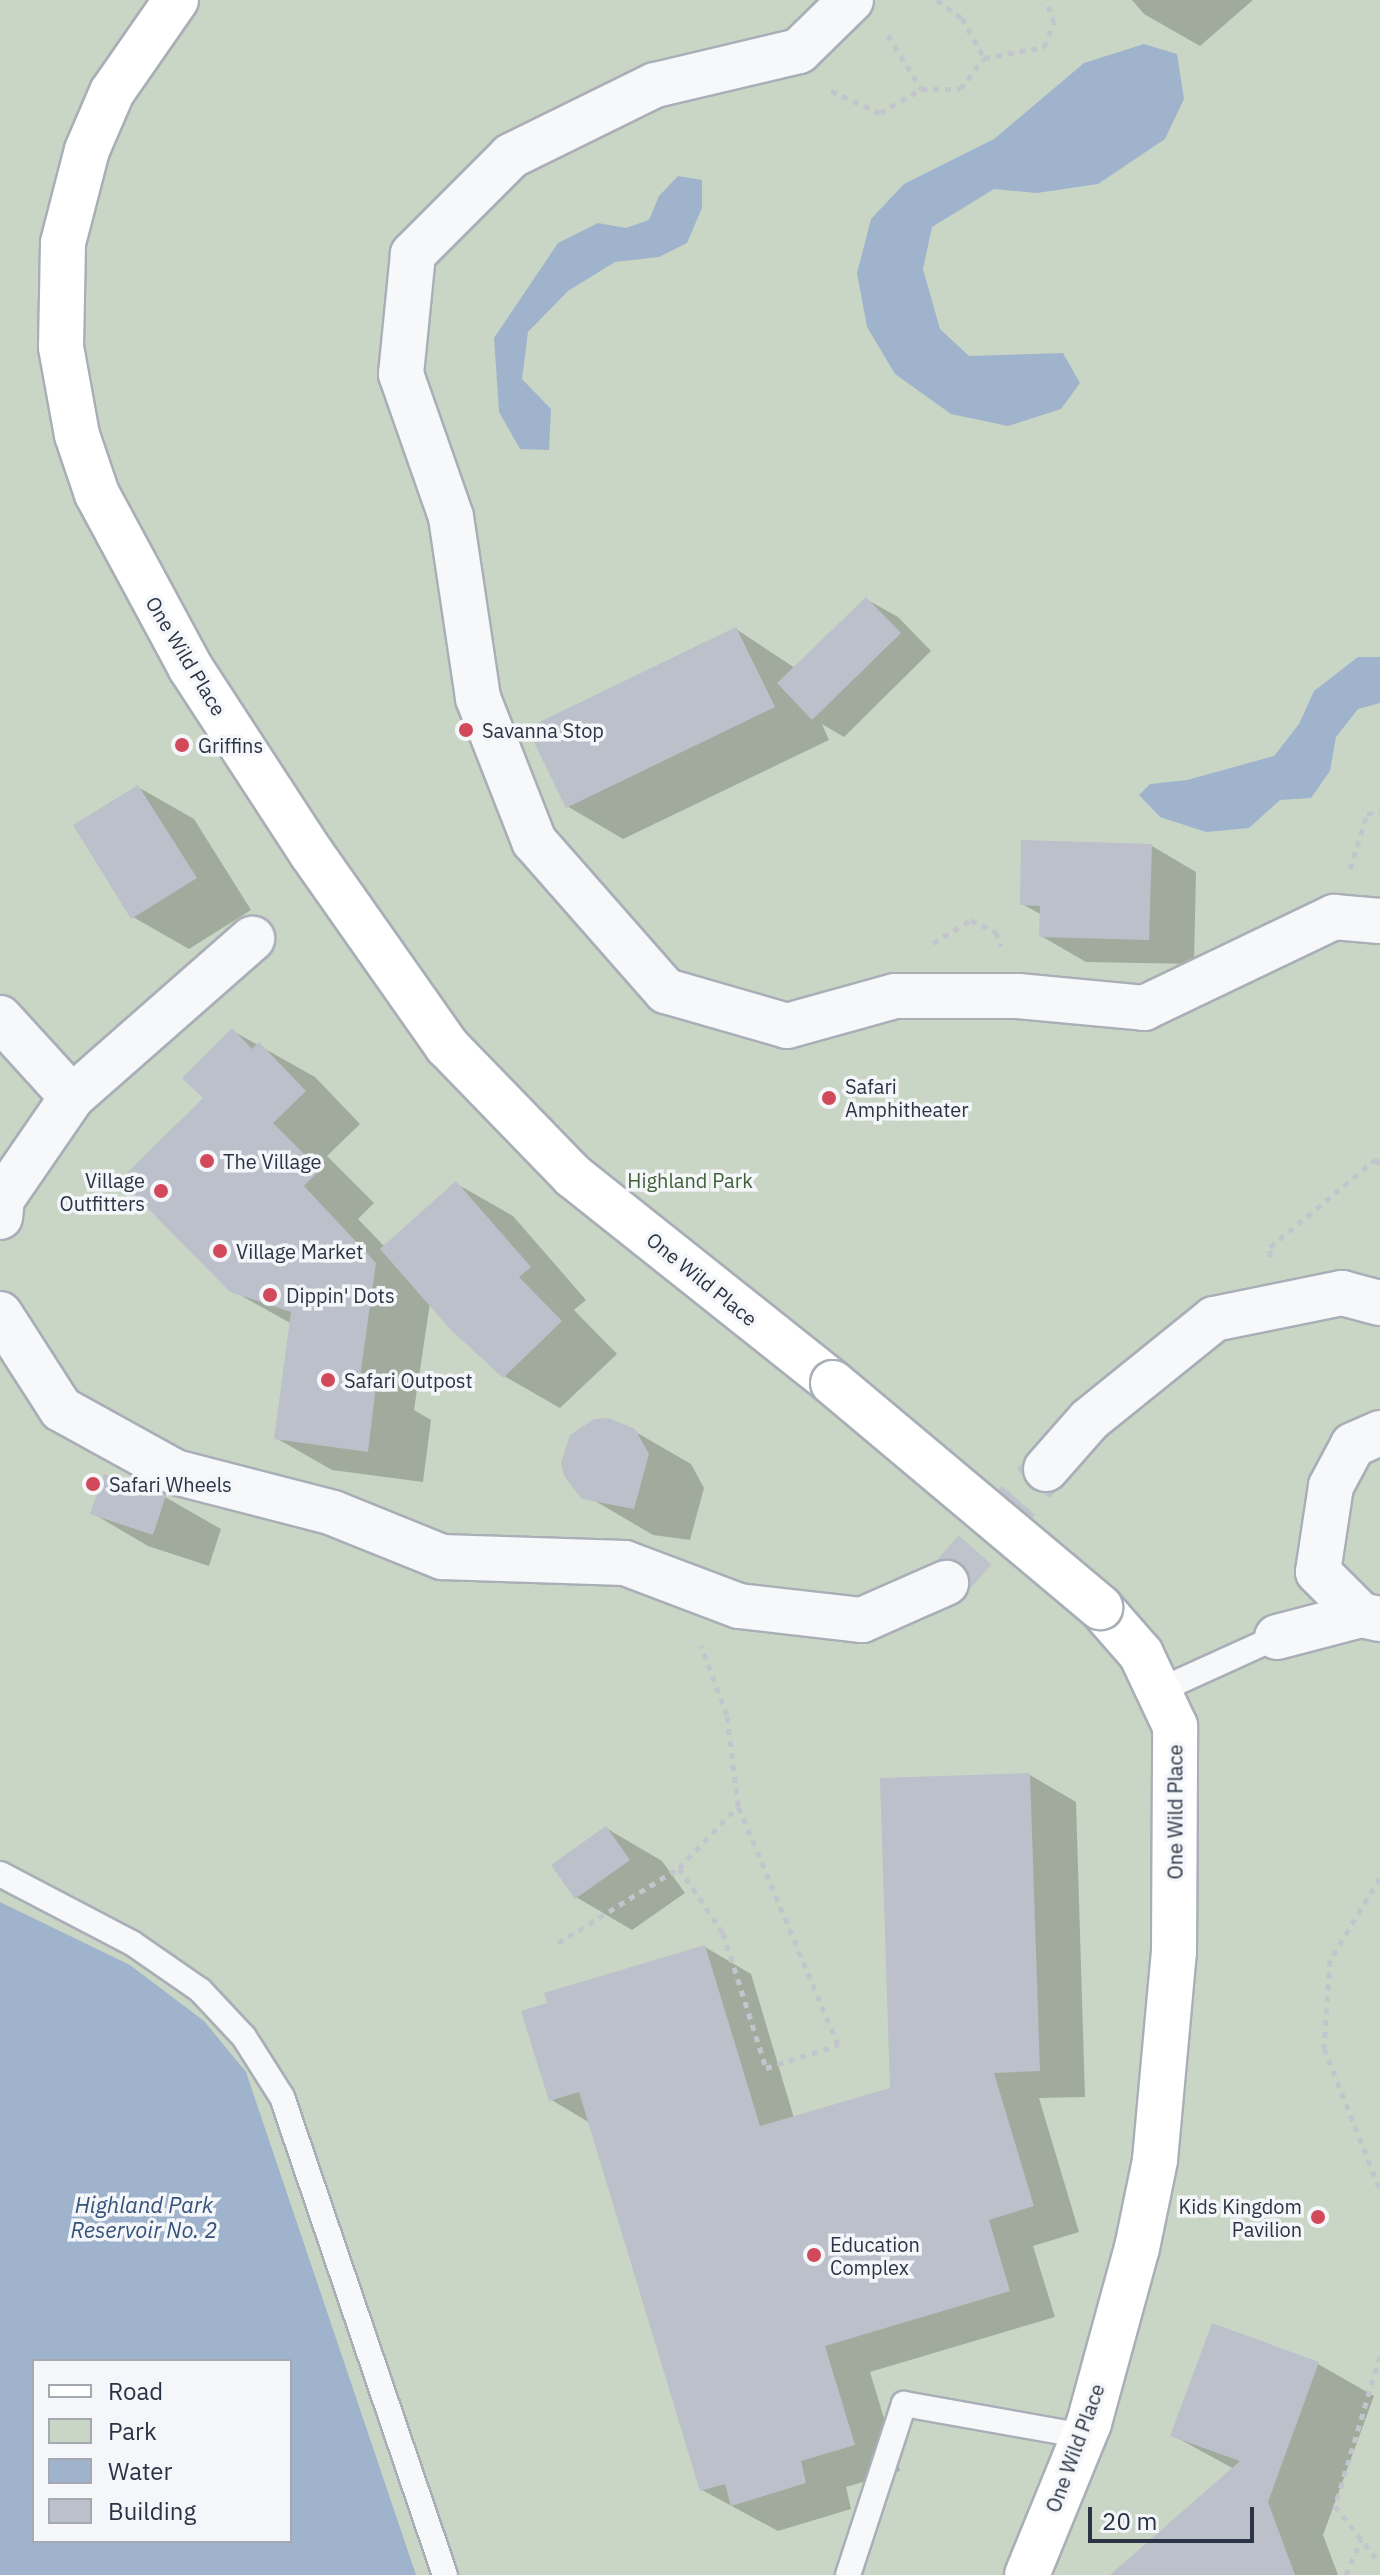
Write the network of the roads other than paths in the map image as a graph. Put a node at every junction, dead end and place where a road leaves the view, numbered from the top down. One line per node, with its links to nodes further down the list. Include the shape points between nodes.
1 (176, 0): 15 (main road, One Wild Place, bridge, via 112,92 87,150 63,243 61,347 77,435 97,494 190,667 447,1046 573,1176 833,1383 1100,1607 1141,1654)
2 (867, 13): 3 (street, via 799,51 655,85 511,156 413,254 401,374 451,517 478,698 534,841 666,991 787,1026 895,996 1018,996 1144,1008 1334,917)
3 (1380, 921)
4 (252, 939): 6 (street)
5 (0, 1018): 6 (street)
6 (72, 1097): 7 (street, via 2,1199)
7 (0, 1217)
8 (1380, 1303): 11 (street, via 1342,1293 1214,1319 1089,1420)
9 (0, 1314): 12 (street, via 61,1409 175,1472 333,1513 442,1557 625,1563 739,1606 862,1620)
10 (1380, 1433): 13 (street, via 1353,1445 1331,1486 1318,1572)
11 (1046, 1469)
12 (946, 1583)
13 (1370, 1617): 14 (street)
14 (1277, 1637): 15 (lane)
15 (1158, 1691): 17 (main road, One Wild Place, via 1175,1726 1177,1770 1174,1952 1163,2089 1137,2248)
16 (0, 1874): 18 (lane, via 132,1943 200,1990 244,2037 282,2097)
17 (1083, 2436): 19 (lane, via 904,2404); 20 (main road, One Wild Place)
18 (445, 2575)
19 (848, 2575)
20 (1027, 2575)

